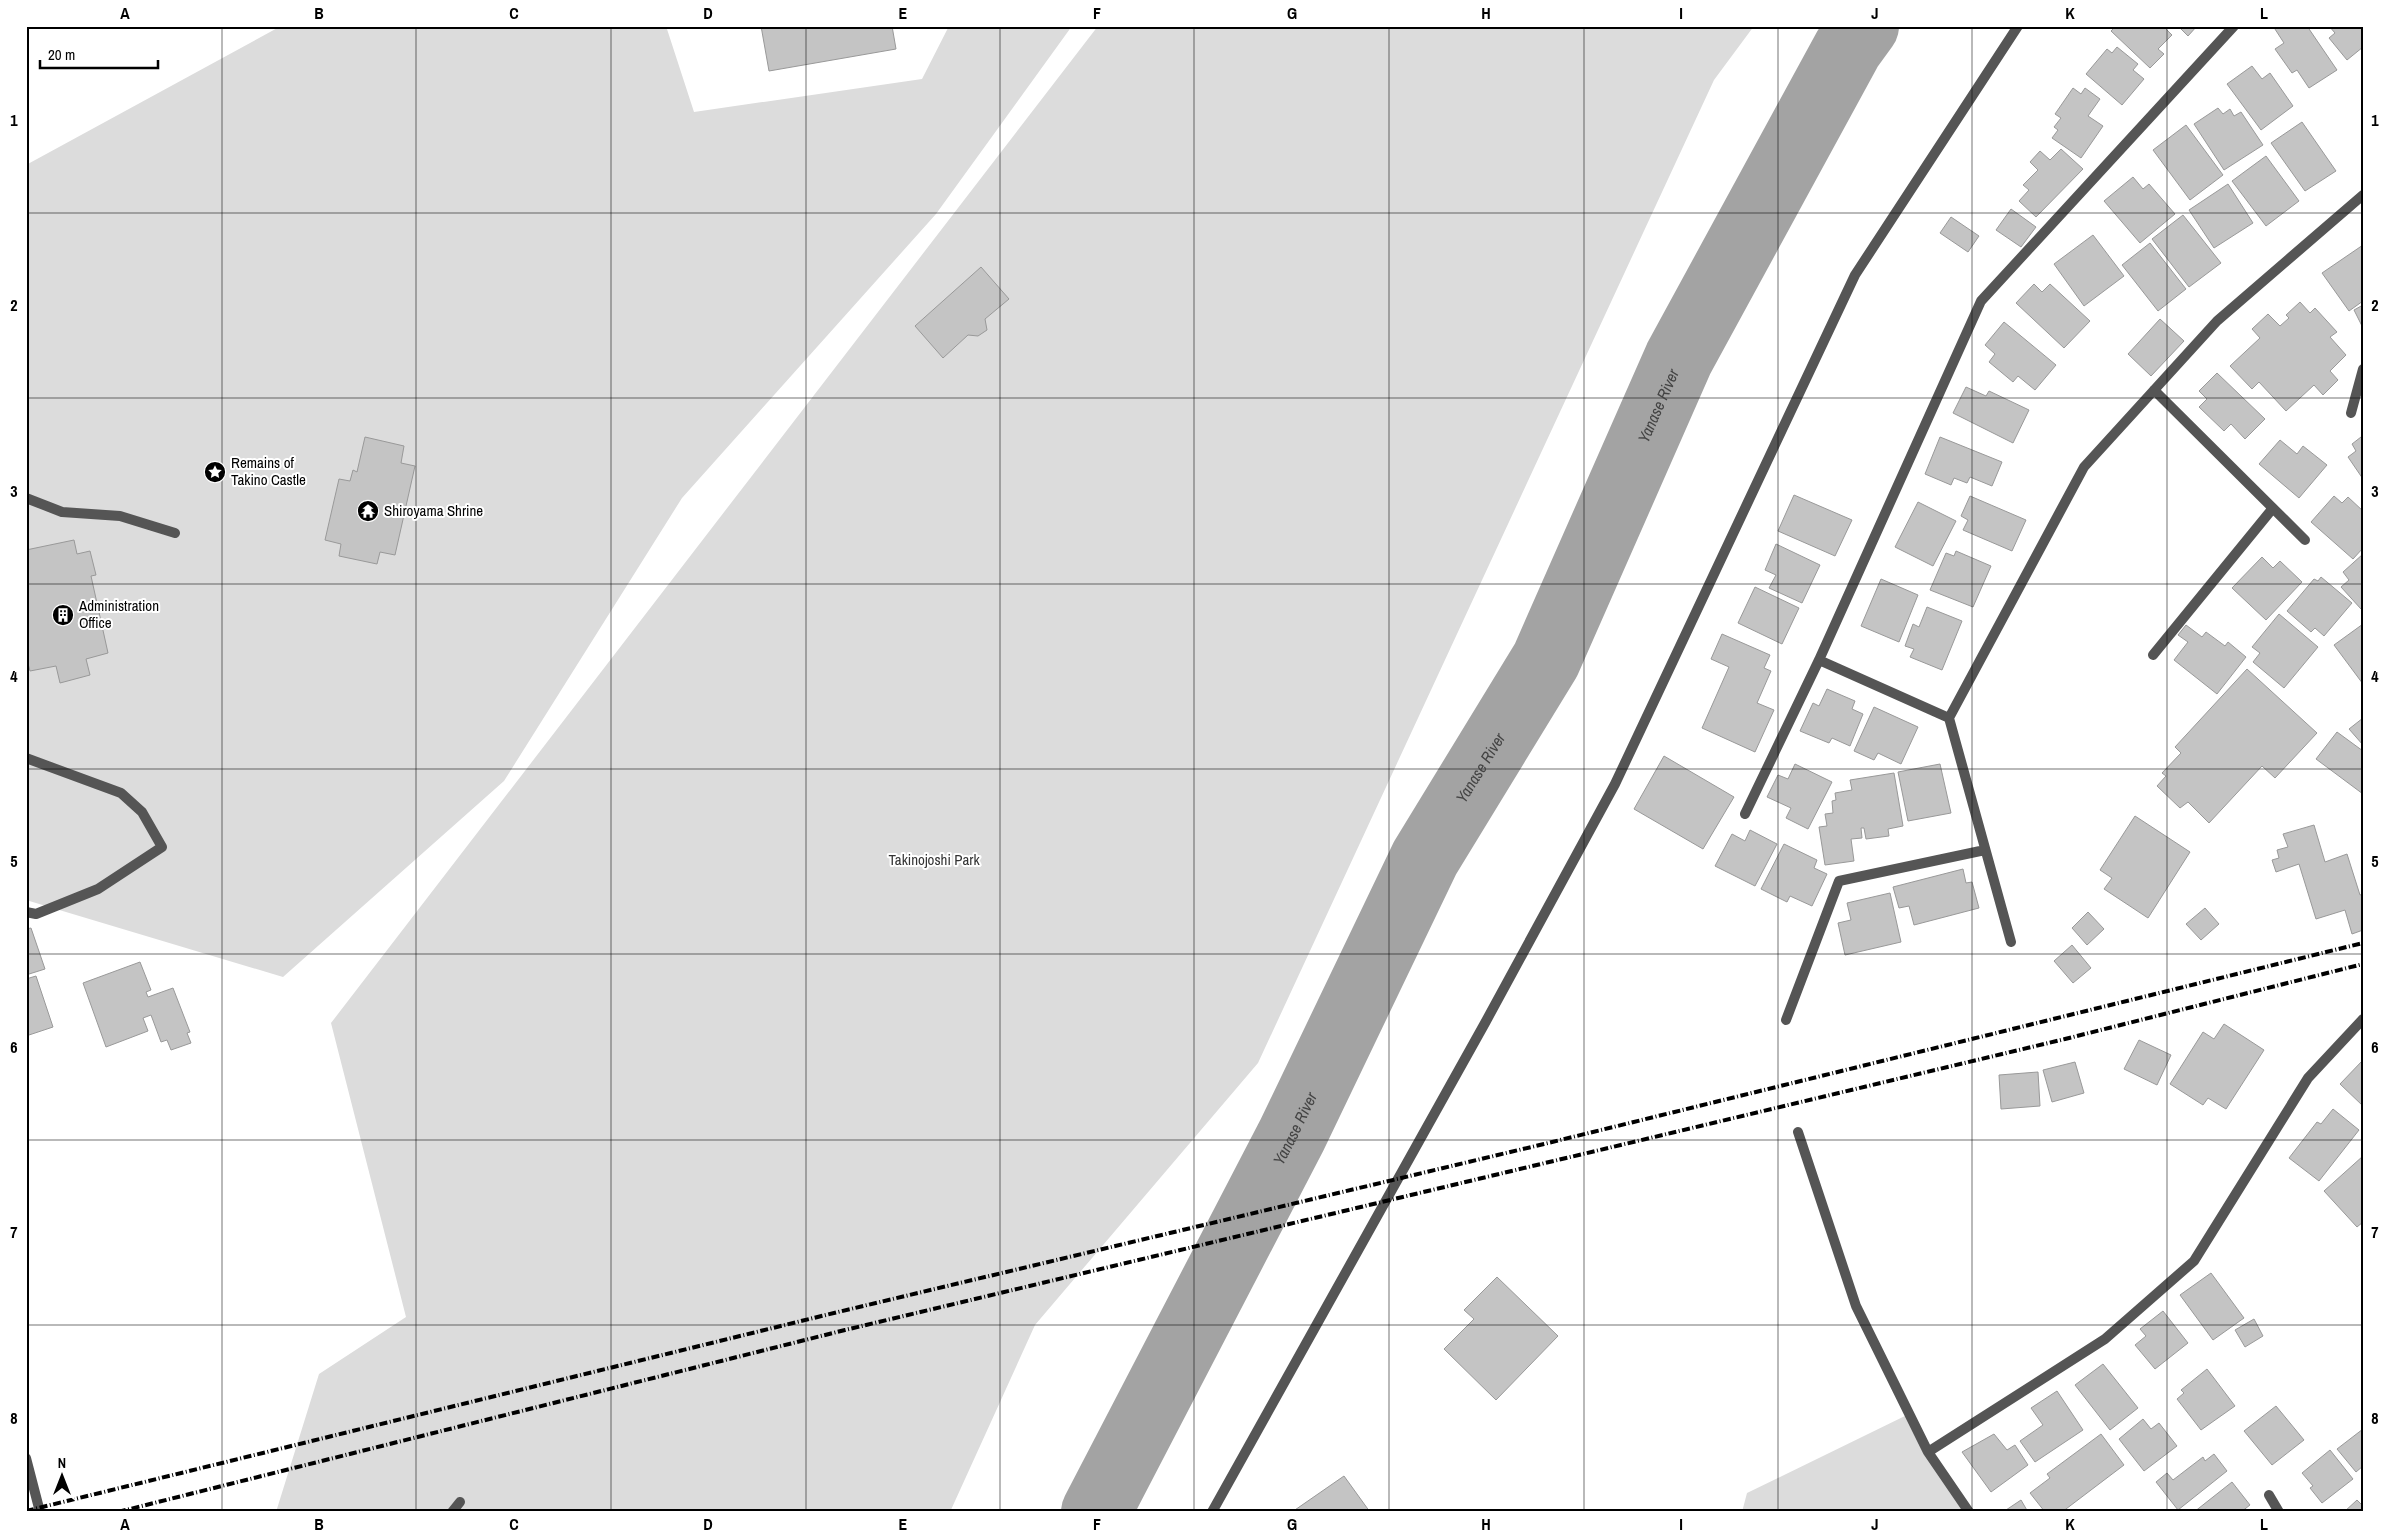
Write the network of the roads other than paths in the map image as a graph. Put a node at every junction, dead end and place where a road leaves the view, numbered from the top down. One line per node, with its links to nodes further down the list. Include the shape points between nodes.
1 (2018, 26): 28 (street, via 1855,274 1615,784)
2 (2234, 26): 12 (street, via 1981,301)
3 (2363, 195): 5 (street, via 2217,321)
4 (2363, 369): 6 (street)
5 (2154, 390): 8 (street); 13 (street, via 2084,466)
6 (2350, 413)
7 (26, 498): 9 (street, via 62,512 120,516)
8 (2273, 508): 10 (street); 11 (street)
9 (174, 533)
10 (2305, 540)
11 (2153, 655)
12 (1819, 660): 13 (street); 15 (street)
13 (1950, 718): 16 (street)
14 (26, 758): 17 (street, via 121,793 142,812 162,847 98,889 36,914)
15 (1746, 814)
16 (1985, 850): 18 (street); 20 (street, via 1839,881)
17 (26, 912)
18 (2011, 942)
19 (2363, 1019): 22 (street, via 2308,1078 2194,1261 2105,1339)
20 (1786, 1020)
21 (1798, 1132): 22 (street, via 1856,1306)
22 (1928, 1452): 29 (street)
23 (26, 1458): 26 (street)
24 (2269, 1495): 30 (street)
25 (460, 1502): 27 (street)
26 (40, 1512)
27 (452, 1512)
28 (1212, 1512)
29 (1968, 1512)
30 (2279, 1512)

